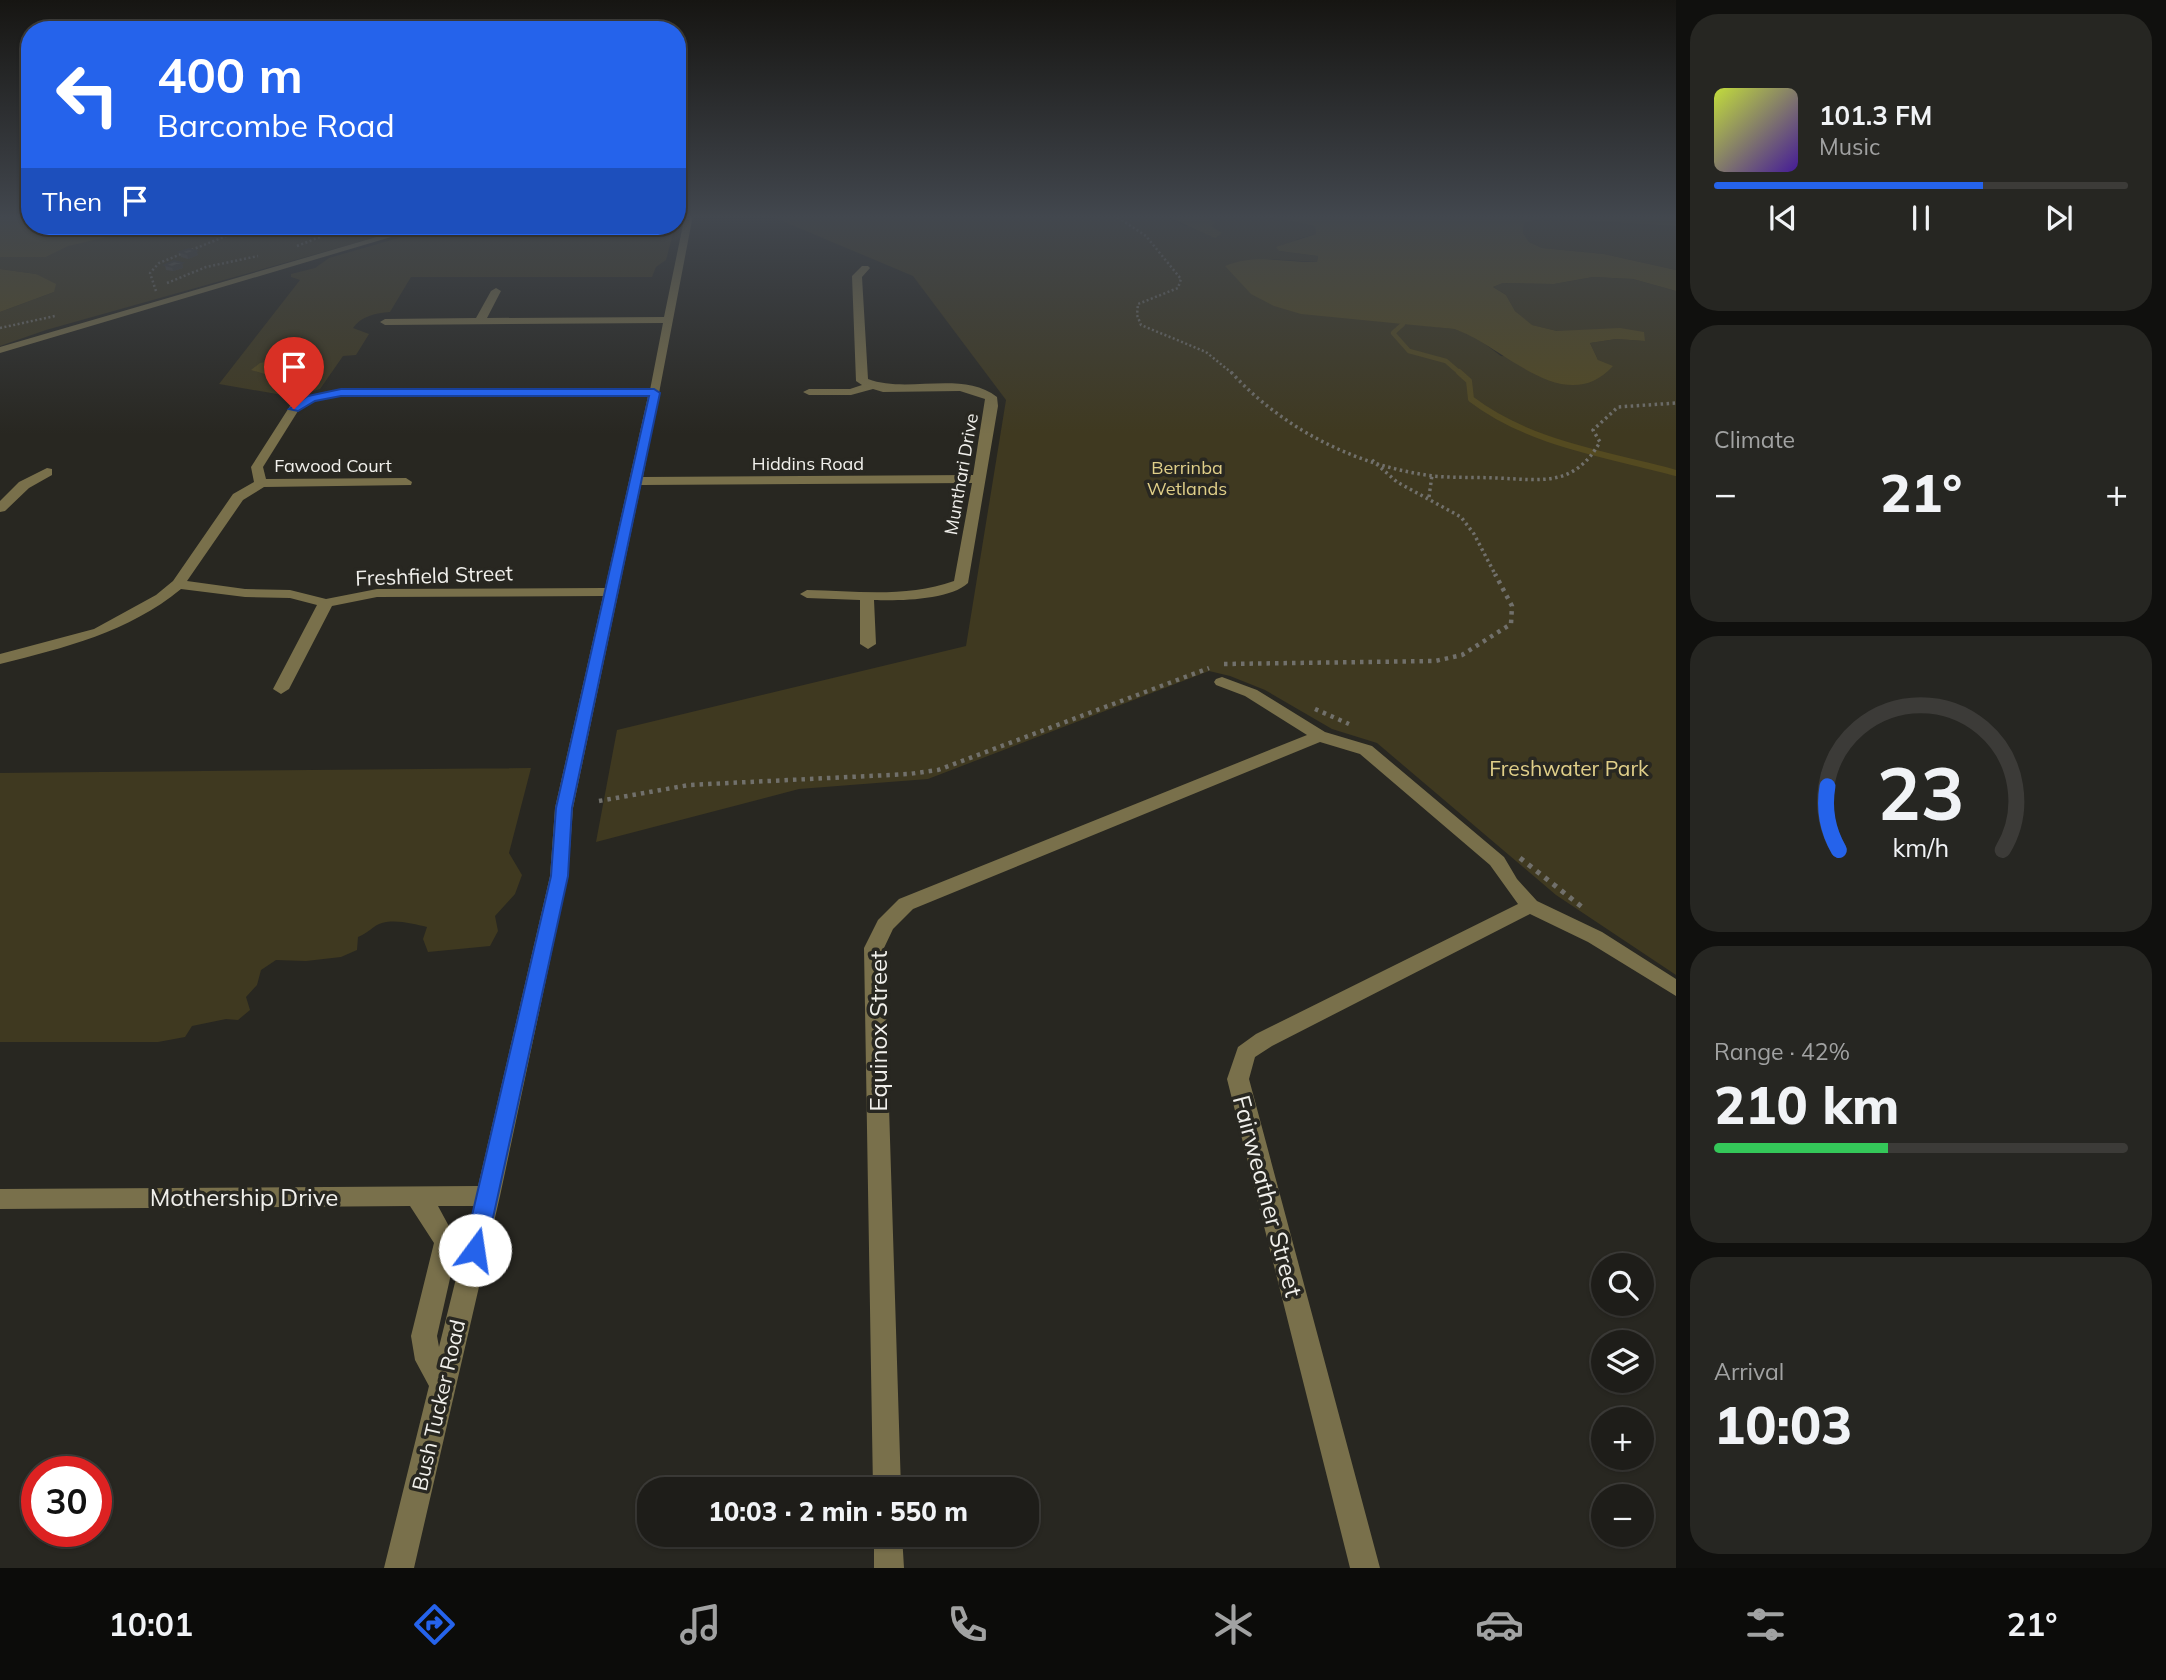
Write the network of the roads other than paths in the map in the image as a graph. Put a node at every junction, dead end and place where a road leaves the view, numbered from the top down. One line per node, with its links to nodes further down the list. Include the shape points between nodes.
1 (211, 288): 8 (street)
2 (676, 288): 5 (street, Bush Tucker Road)
3 (858, 288): 9 (street, via 862,380)
4 (496, 292): 6 (street)
5 (670, 320): 6 (street); 11 (street, Bush Tucker Road)
6 (480, 321): 7 (street)
7 (385, 322)
8 (0, 350)
9 (872, 386): 10 (street, Munthari Drive, via 851,392); 13 (street, Munthari Drive, via 961,388 991,397)
10 (809, 392)
11 (654, 393): 14 (street, Bush Tucker Road); 16 (street, via 341,393 312,398 294,409 257,467)
12 (47, 471): 17 (street)
13 (981, 479): 14 (street, Hiddins Road); 21 (street, Munthari Drive, via 961,583 945,591 920,594)
14 (635, 481): 19 (street, Bush Tucker Road)
15 (406, 482): 16 (street, Fawood Court)
16 (261, 483): 18 (street, via 238,497)
17 (0, 508)
18 (178, 584): 22 (street, Freshfield Street, via 290,594); 24 (street, via 99,632)
19 (609, 592): 22 (street, Freshfield Street, via 377,593); 30 (street, Bush Tucker Road, via 564,808 559,876)
20 (807, 594): 21 (street, Munthari Drive)
21 (867, 594): 23 (street)
22 (326, 603): 26 (street)
23 (868, 644)
24 (0, 659)
25 (1222, 682): 27 (street, via 1263,700)
26 (281, 689)
27 (1320, 736): 28 (street, via 1366,750 1497,861); 34 (street, Equinox Street, via 906,904 885,925 874,948)
28 (1530, 906): 29 (street, via 1595,937); 38 (street, Fairweather Street, via 1264,1040 1246,1053 1238,1079)
29 (1676, 989)
30 (488, 1196): 31 (street, Mothership Drive); 33 (street, Bush Tucker Road)
31 (417, 1197): 32 (street, Mothership Drive); 33 (street, via 446,1243 424,1336 428,1360)
32 (0, 1199)
33 (443, 1385): 36 (street, Bush Tucker Road)
34 (887, 1477)
35 (888, 1547): 37 (street)
36 (399, 1568)
37 (889, 1568)
38 (1364, 1568)

